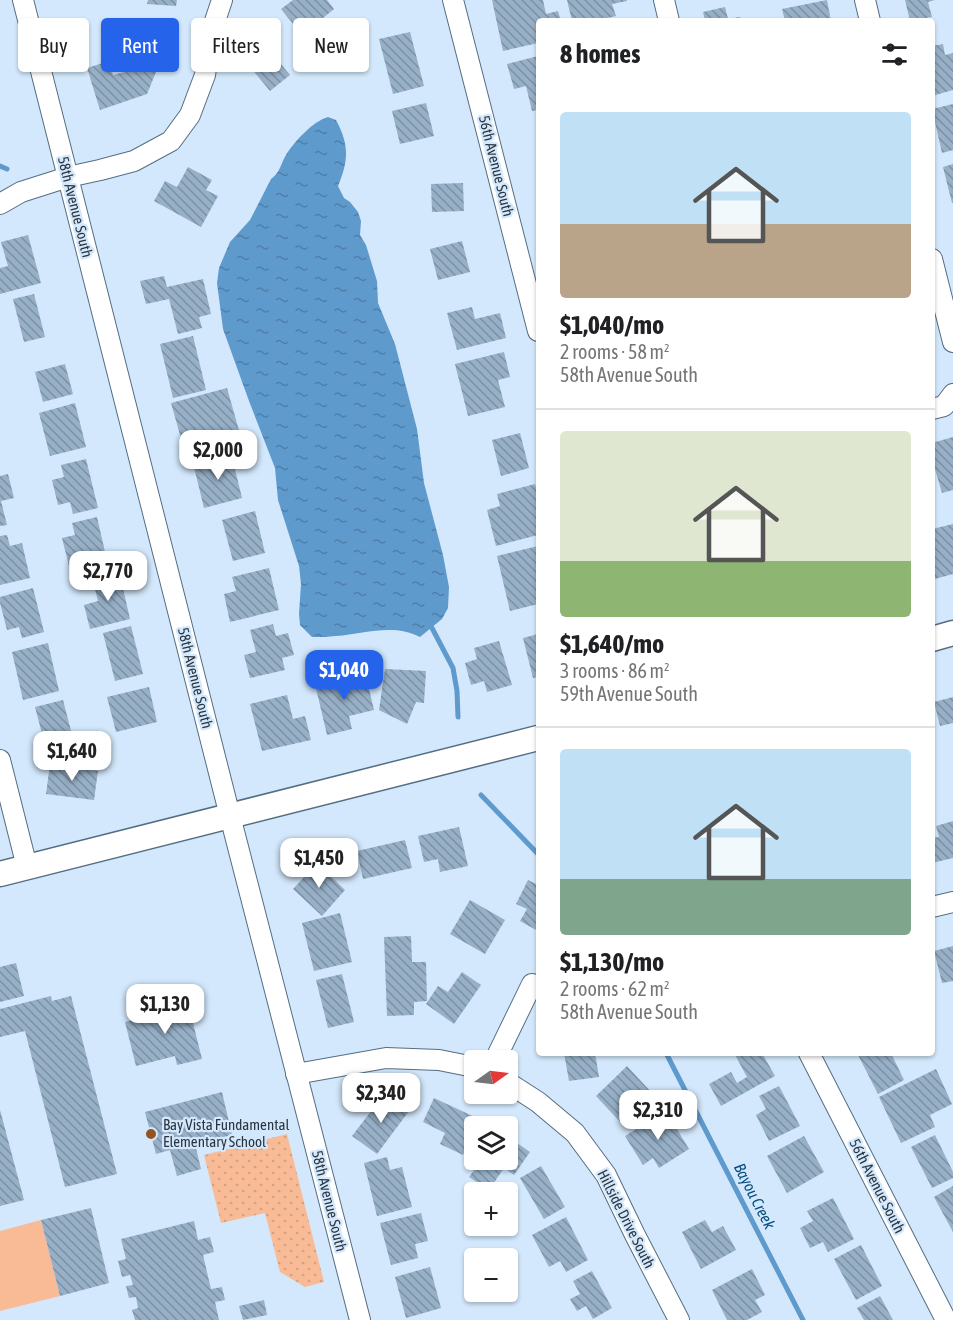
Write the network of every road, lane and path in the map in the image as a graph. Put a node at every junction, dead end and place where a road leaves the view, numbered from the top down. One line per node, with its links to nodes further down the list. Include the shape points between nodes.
1 (23, 0): 8 (street, 58th Avenue South)
2 (222, 0): 8 (street, via 212,30 205,75 190,115 171,141 134,161)
3 (453, 0): 11 (street, 56th Avenue South)
4 (664, 0): 6 (street)
5 (865, 0): 7 (street)
6 (668, 18)
7 (869, 18)
8 (68, 177): 9 (street, via 21,192); 19 (street, 58th Avenue South)
9 (0, 204)
10 (935, 271): 12 (street)
11 (536, 323)
12 (953, 342)
13 (953, 394): 14 (street, via 944,406)
14 (935, 408)
15 (953, 633): 16 (street)
16 (935, 638)
17 (536, 739): 19 (street)
18 (0, 760): 20 (street)
19 (230, 816): 20 (street); 28 (street, 58th Avenue South)
20 (27, 867): 21 (street)
21 (0, 874)
22 (953, 902): 23 (street)
23 (935, 906)
24 (532, 984): 25 (street)
25 (500, 1050)
26 (811, 1056): 32 (street, 56th Avenue South)
27 (464, 1066): 28 (street, via 439,1060 386,1058)
28 (296, 1074): 30 (street, 58th Avenue South)
29 (518, 1089): 31 (street, Hillside Drive South, via 575,1133 606,1175)
30 (360, 1320)
31 (678, 1320)
32 (946, 1320)

